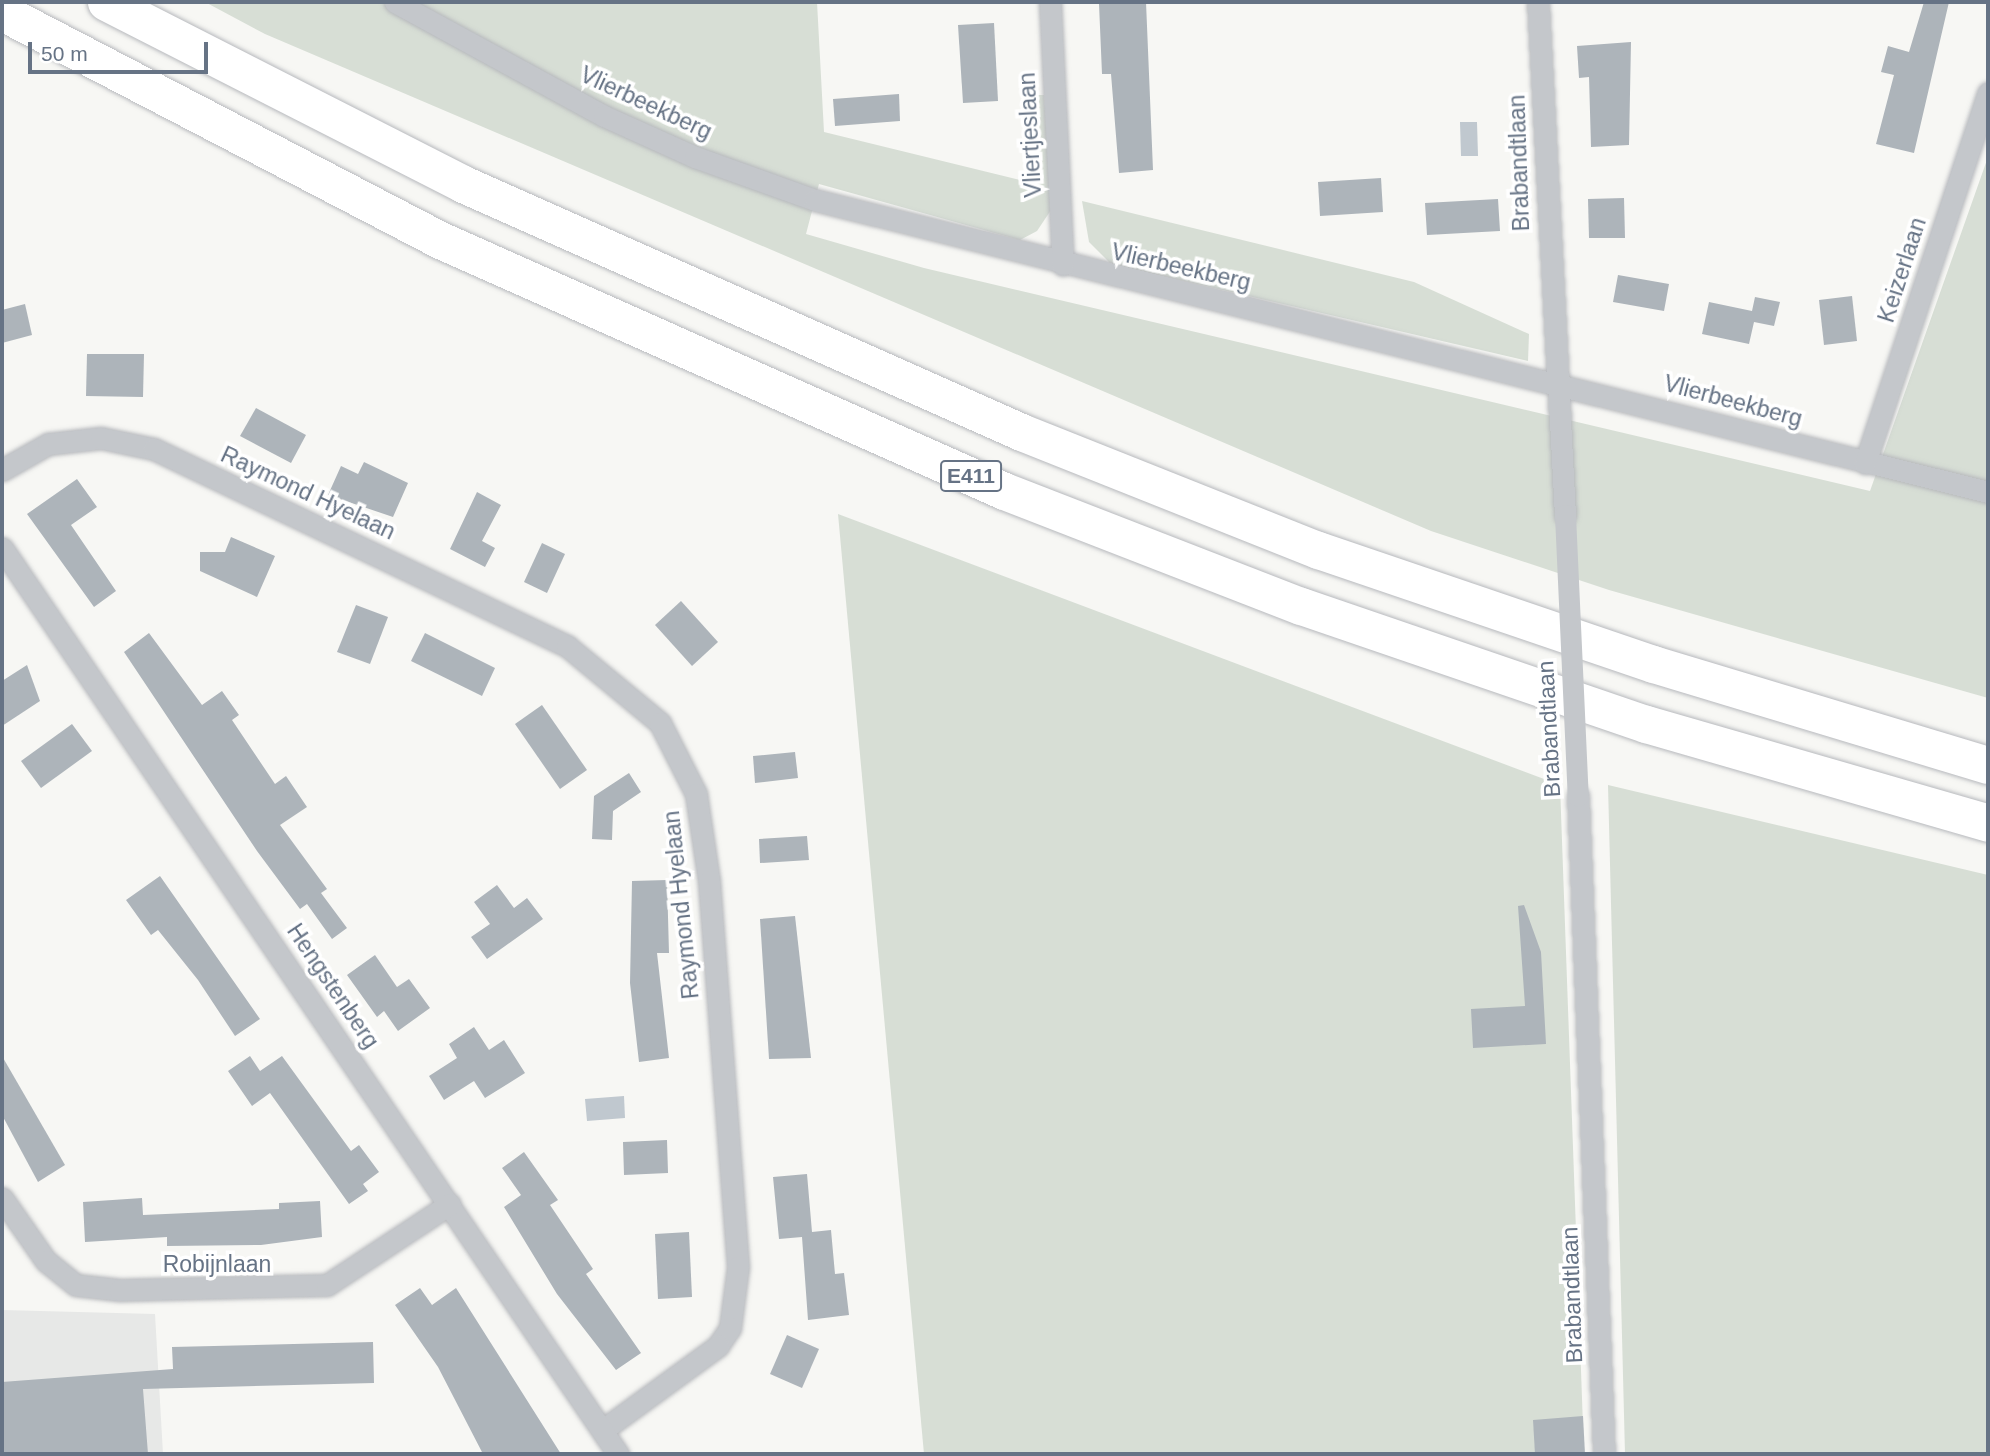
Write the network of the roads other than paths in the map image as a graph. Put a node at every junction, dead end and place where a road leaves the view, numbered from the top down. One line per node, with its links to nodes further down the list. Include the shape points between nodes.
1 (106, 2): 13 (highway, E411, via 463,184 1021,432 1318,550 1653,664)
2 (395, 2): 7 (street, Vlierbeekberg, via 604,116 695,157 815,200)
3 (1050, 2): 7 (street, Vliertjeslaan)
4 (1538, 2): 8 (street, Brabandtlaan)
5 (2, 12): 14 (highway, E411, via 440,240 1004,491 1301,606 1646,724)
6 (1988, 93): 9 (street, Keizerlaan)
7 (1063, 265): 8 (street, Vlierbeekberg)
8 (1555, 382): 9 (street, Vlierbeekberg); 19 (street, Brabandtlaan, bridge, via 1578,796)
9 (1865, 463): 11 (street, Vlierbeekberg)
10 (2, 470): 17 (street, Raymond Hyelaan, via 48,444 101,438 154,449 568,646 660,723 696,794 709,881 738,1267 730,1328 718,1346)
11 (1988, 492)
12 (2, 548): 16 (street, Hengstenberg)
13 (1988, 765)
14 (1988, 823)
15 (2, 1198): 16 (street, Robijnlaan, via 46,1261 76,1285 120,1290 327,1285)
16 (450, 1204): 17 (street, Hengstenberg)
17 (603, 1430): 18 (street, Hengstenberg)
18 (618, 1454)
19 (1604, 1454)

